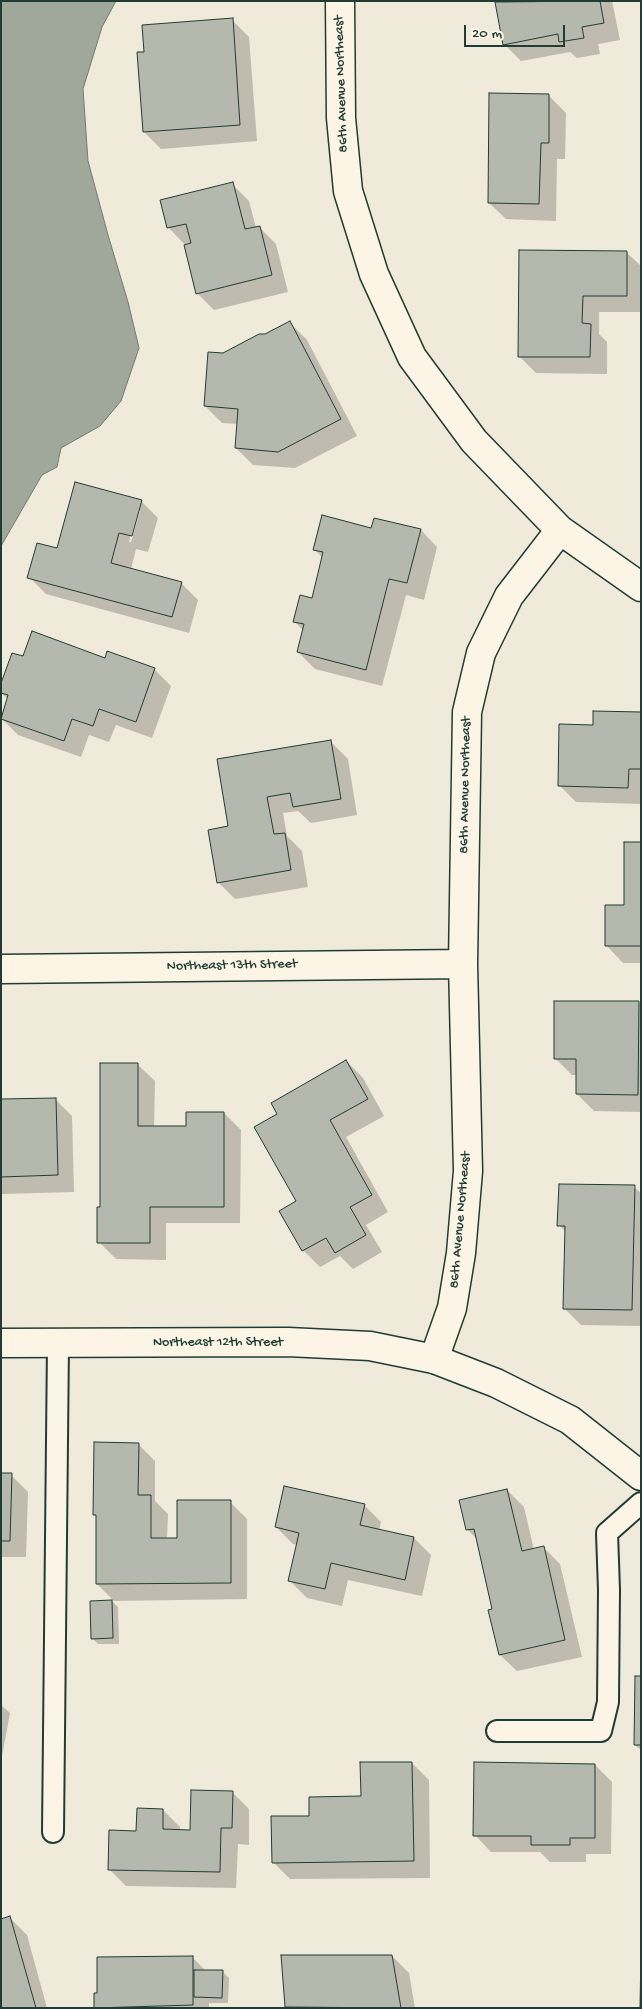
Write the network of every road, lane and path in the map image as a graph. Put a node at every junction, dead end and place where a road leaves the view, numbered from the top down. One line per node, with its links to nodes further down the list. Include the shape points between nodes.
1 (340, 1): 2 (street, 86th Avenue Northeast, via 340,118 348,191 374,274 412,357 474,441)
2 (560, 530): 3 (street); 4 (street, 86th Avenue Northeast, via 509,596 481,653 467,712)
3 (641, 587)
4 (463, 964): 5 (street, Northeast 13th Street); 8 (street, 86th Avenue Northeast, via 468,1171 461,1253 452,1308)
5 (1, 969)
6 (1, 1343): 7 (street, Northeast 12th Street)
7 (58, 1343): 8 (street, Northeast 12th Street, via 370,1346); 12 (lane)
8 (434, 1359): 9 (street, Northeast 12th Street, via 496,1383 570,1420)
9 (641, 1476)
10 (641, 1502): 11 (lane, via 607,1533 610,1590 608,1702 601,1731)
11 (497, 1731)
12 (53, 1832)

